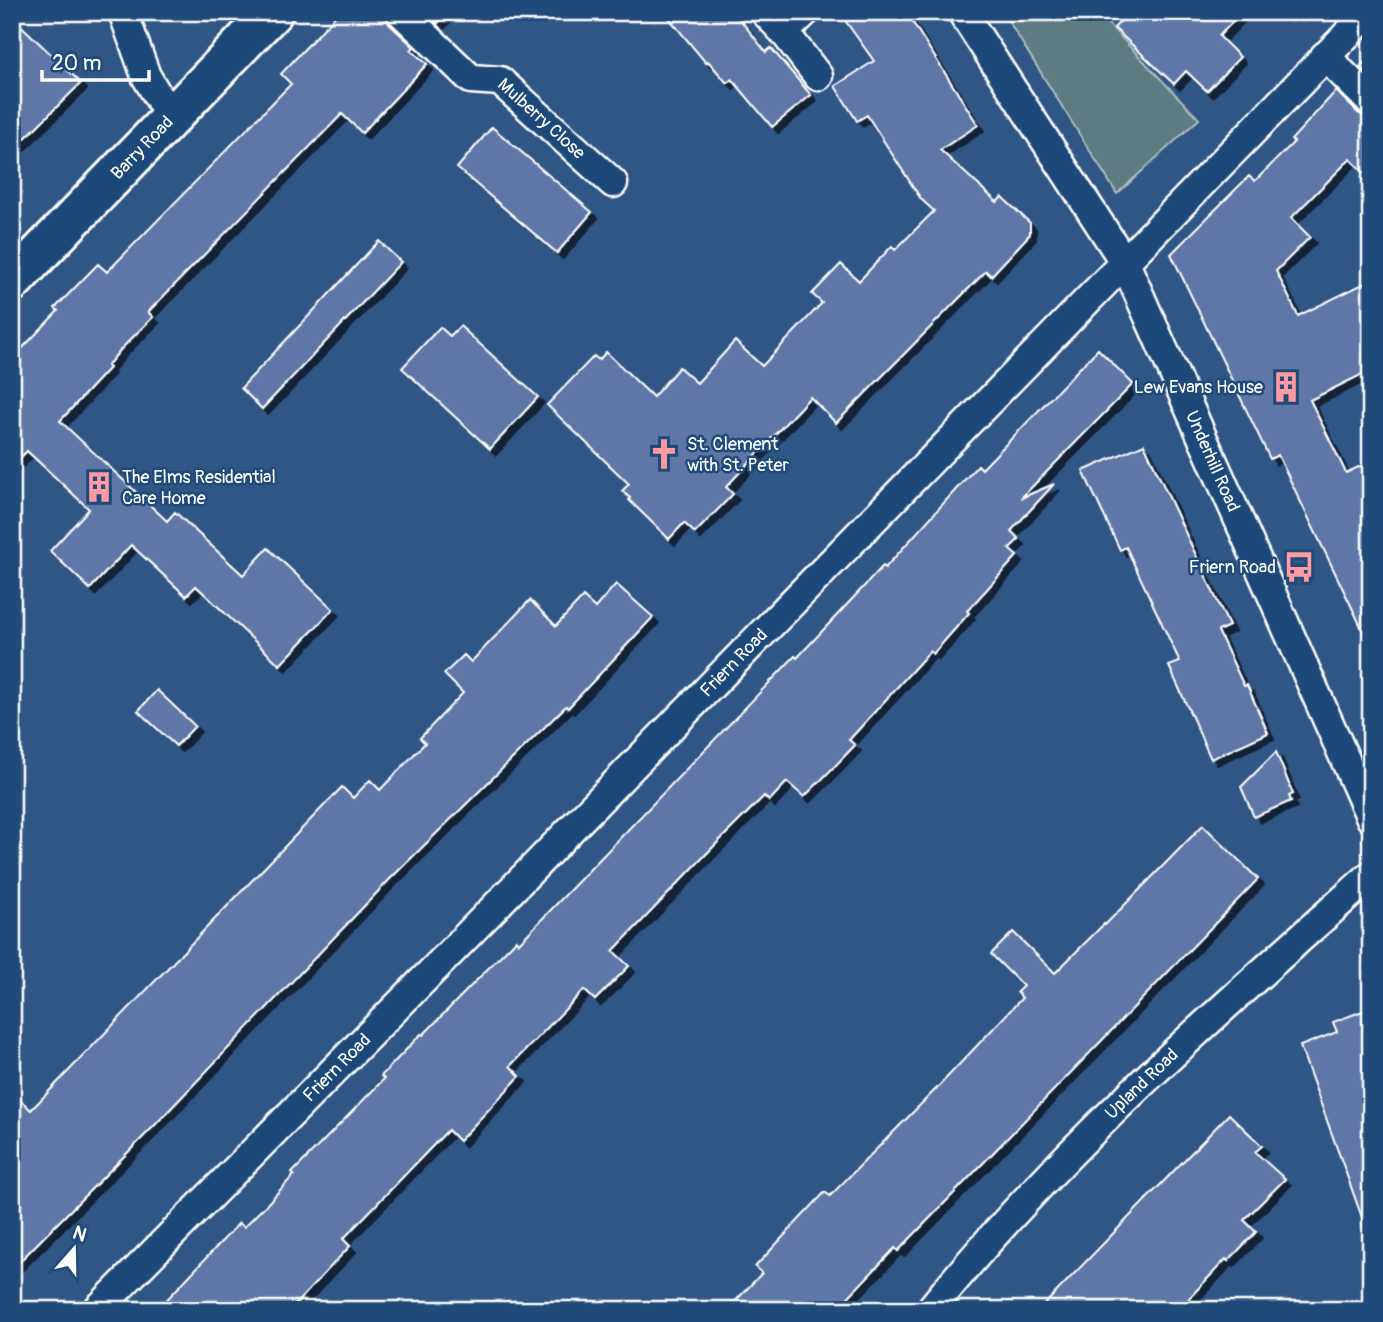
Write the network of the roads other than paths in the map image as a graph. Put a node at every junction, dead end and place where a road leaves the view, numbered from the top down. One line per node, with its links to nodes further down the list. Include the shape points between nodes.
1 (123, 12): 11 (street, via 146,76)
2 (273, 12): 11 (main road, Barry Road)
3 (401, 12): 12 (street, Mulberry Close, via 471,79 500,81)
4 (805, 12): 7 (street)
5 (962, 12): 13 (street, Underhill Road)
6 (1368, 12): 8 (street, Friern Road)
7 (775, 22): 9 (street)
8 (1325, 56): 10 (street); 13 (street, Friern Road)
9 (818, 76)
10 (1371, 102)
11 (171, 118): 14 (main road, Barry Road)
12 (613, 183)
13 (1125, 263): 15 (street, Underhill Road); 17 (street, Friern Road)
14 (12, 282)
15 (1371, 818)
16 (1371, 874): 18 (street, Upland Road, via 1163,1061 979,1249)
17 (97, 1310)
18 (930, 1310)

